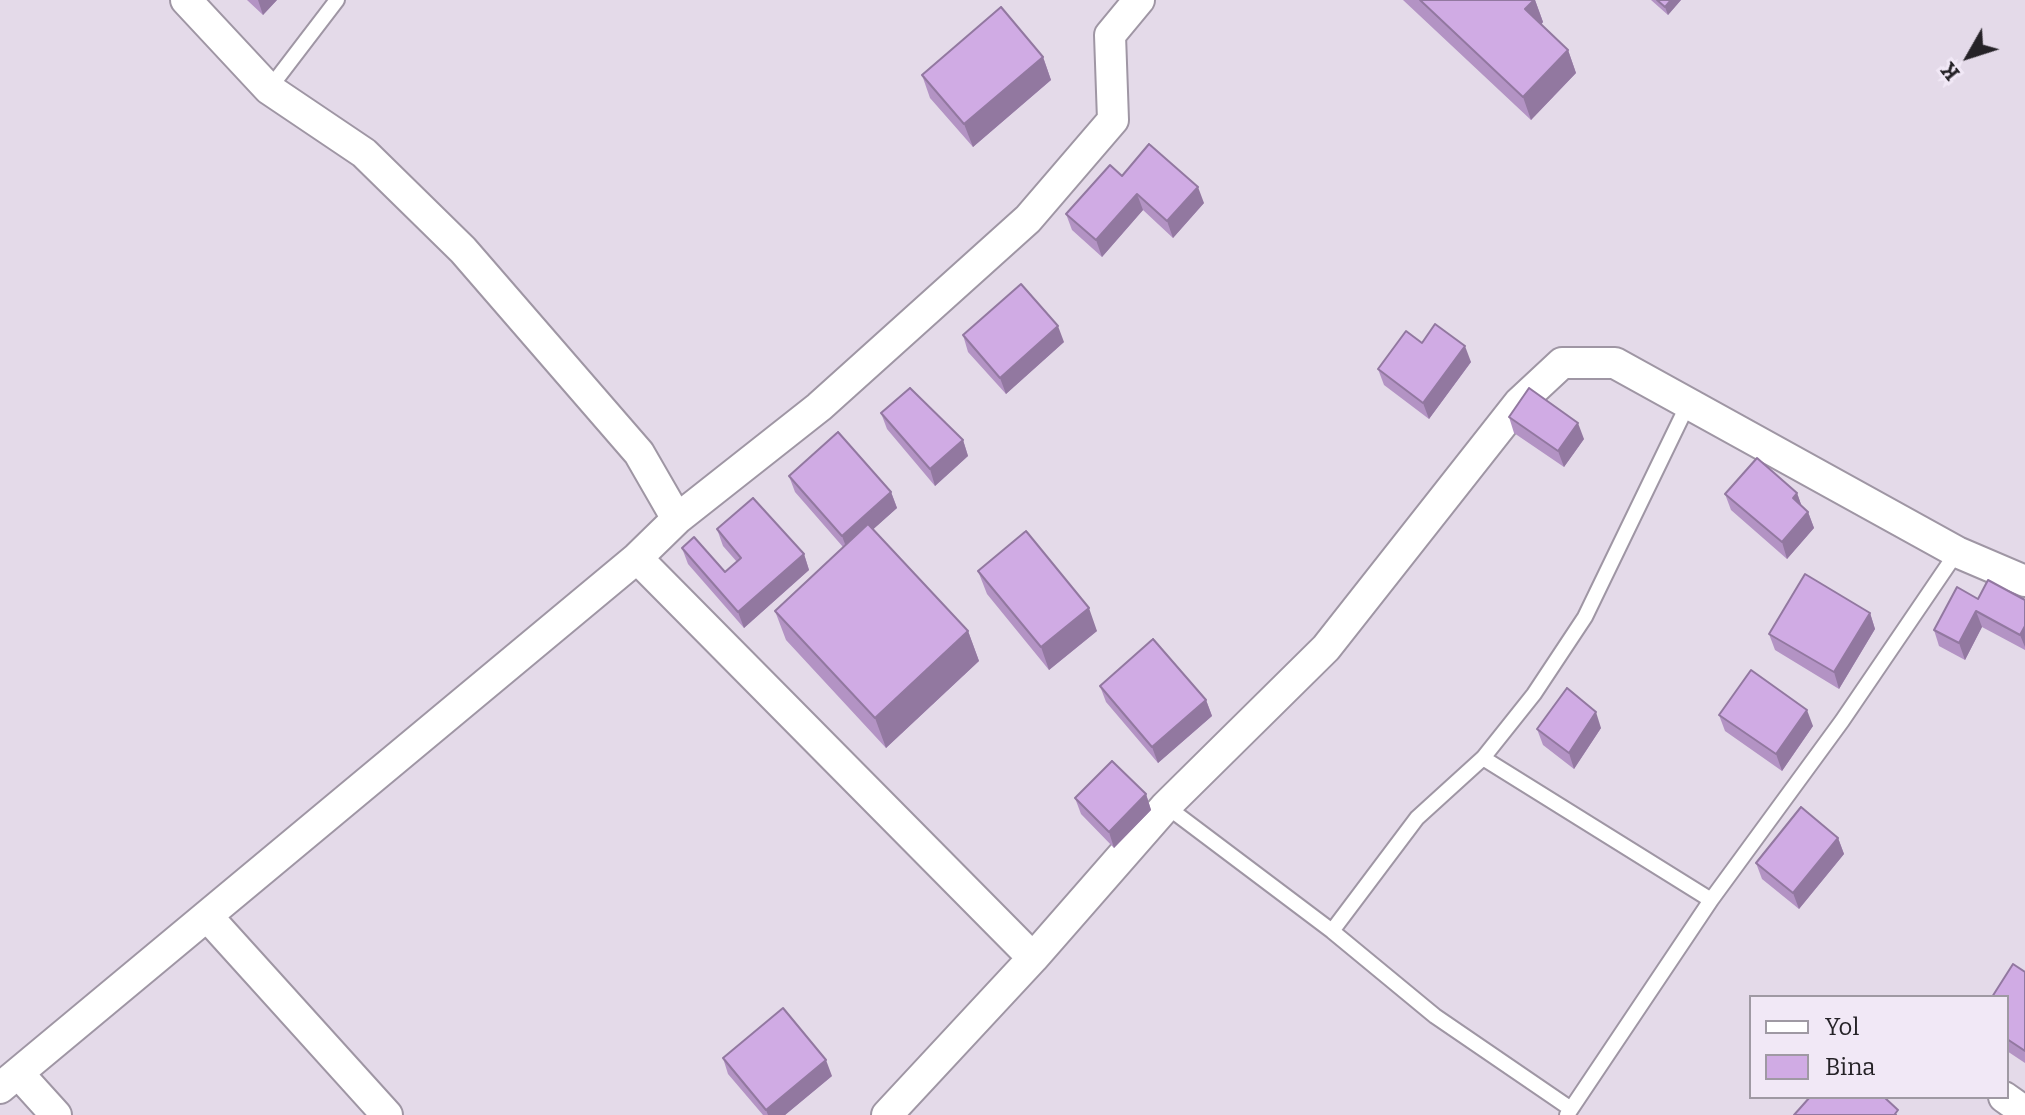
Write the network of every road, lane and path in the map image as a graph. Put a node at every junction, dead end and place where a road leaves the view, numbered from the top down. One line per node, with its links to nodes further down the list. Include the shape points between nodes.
1 (186, 0): 4 (street)
2 (337, 0): 4 (lane)
3 (1139, 0): 6 (street, via 1110,35 1113,120 1028,219 819,407)
4 (269, 89): 6 (street, via 364,153 463,250 639,453)
5 (1688, 404): 7 (street); 10 (lane, via 1585,617); 11 (street, via 1615,363 1562,363 1519,403 1326,648)
6 (677, 519): 8 (street)
7 (1957, 552): 9 (street); 12 (lane)
8 (637, 558): 13 (street); 15 (street)
9 (2025, 581)
10 (1483, 758): 12 (lane); 14 (lane, via 1417,818)
11 (1166, 806): 14 (lane); 15 (street)
12 (1711, 900): 18 (lane)
13 (207, 916): 16 (street); 21 (street)
14 (1332, 931): 18 (lane, via 1435,1016)
15 (1033, 958): 22 (street)
16 (9, 1081): 20 (street)
17 (2007, 1099): 19 (street)
18 (1569, 1112)
19 (2025, 1112)
20 (56, 1115)
21 (387, 1115)
22 (887, 1115)

